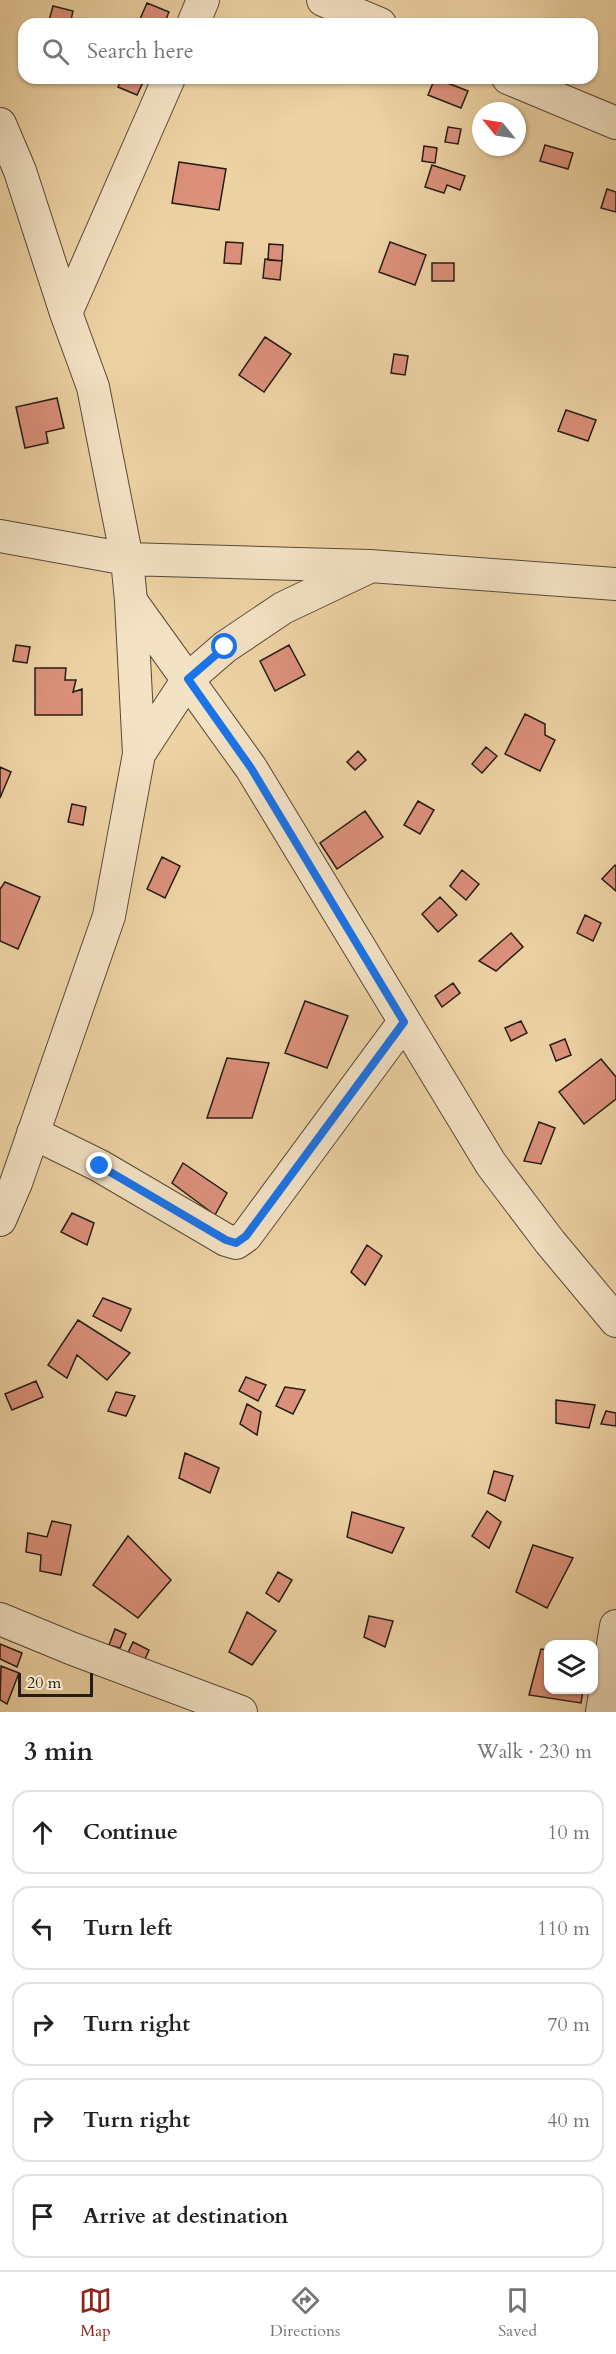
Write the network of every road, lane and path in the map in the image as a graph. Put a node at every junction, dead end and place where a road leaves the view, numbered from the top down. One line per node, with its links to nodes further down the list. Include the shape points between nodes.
1 (203, 0): 3 (street)
2 (323, 0): 4 (street)
3 (196, 18)
4 (366, 18)
5 (166, 84): 9 (street)
6 (522, 84): 7 (street)
7 (616, 123)
8 (0, 124): 9 (street, via 20,171)
9 (66, 313): 11 (street, via 93,387)
10 (0, 536): 11 (street)
11 (127, 560): 12 (street); 14 (street)
12 (370, 566): 13 (street); 15 (street, via 283,608 225,647)
13 (616, 584)
14 (132, 601): 15 (street); 16 (street)
15 (188, 679): 16 (street); 17 (street, via 251,768)
16 (139, 754): 18 (street, via 109,916)
17 (404, 1022): 18 (street, via 246,1236 236,1243); 21 (street, via 491,1164)
18 (33, 1133): 19 (street)
19 (8, 1180): 20 (street)
20 (0, 1220)
21 (616, 1321)
22 (0, 1618): 24 (street)
23 (616, 1626): 25 (street)
24 (241, 1712)
25 (602, 1712)

